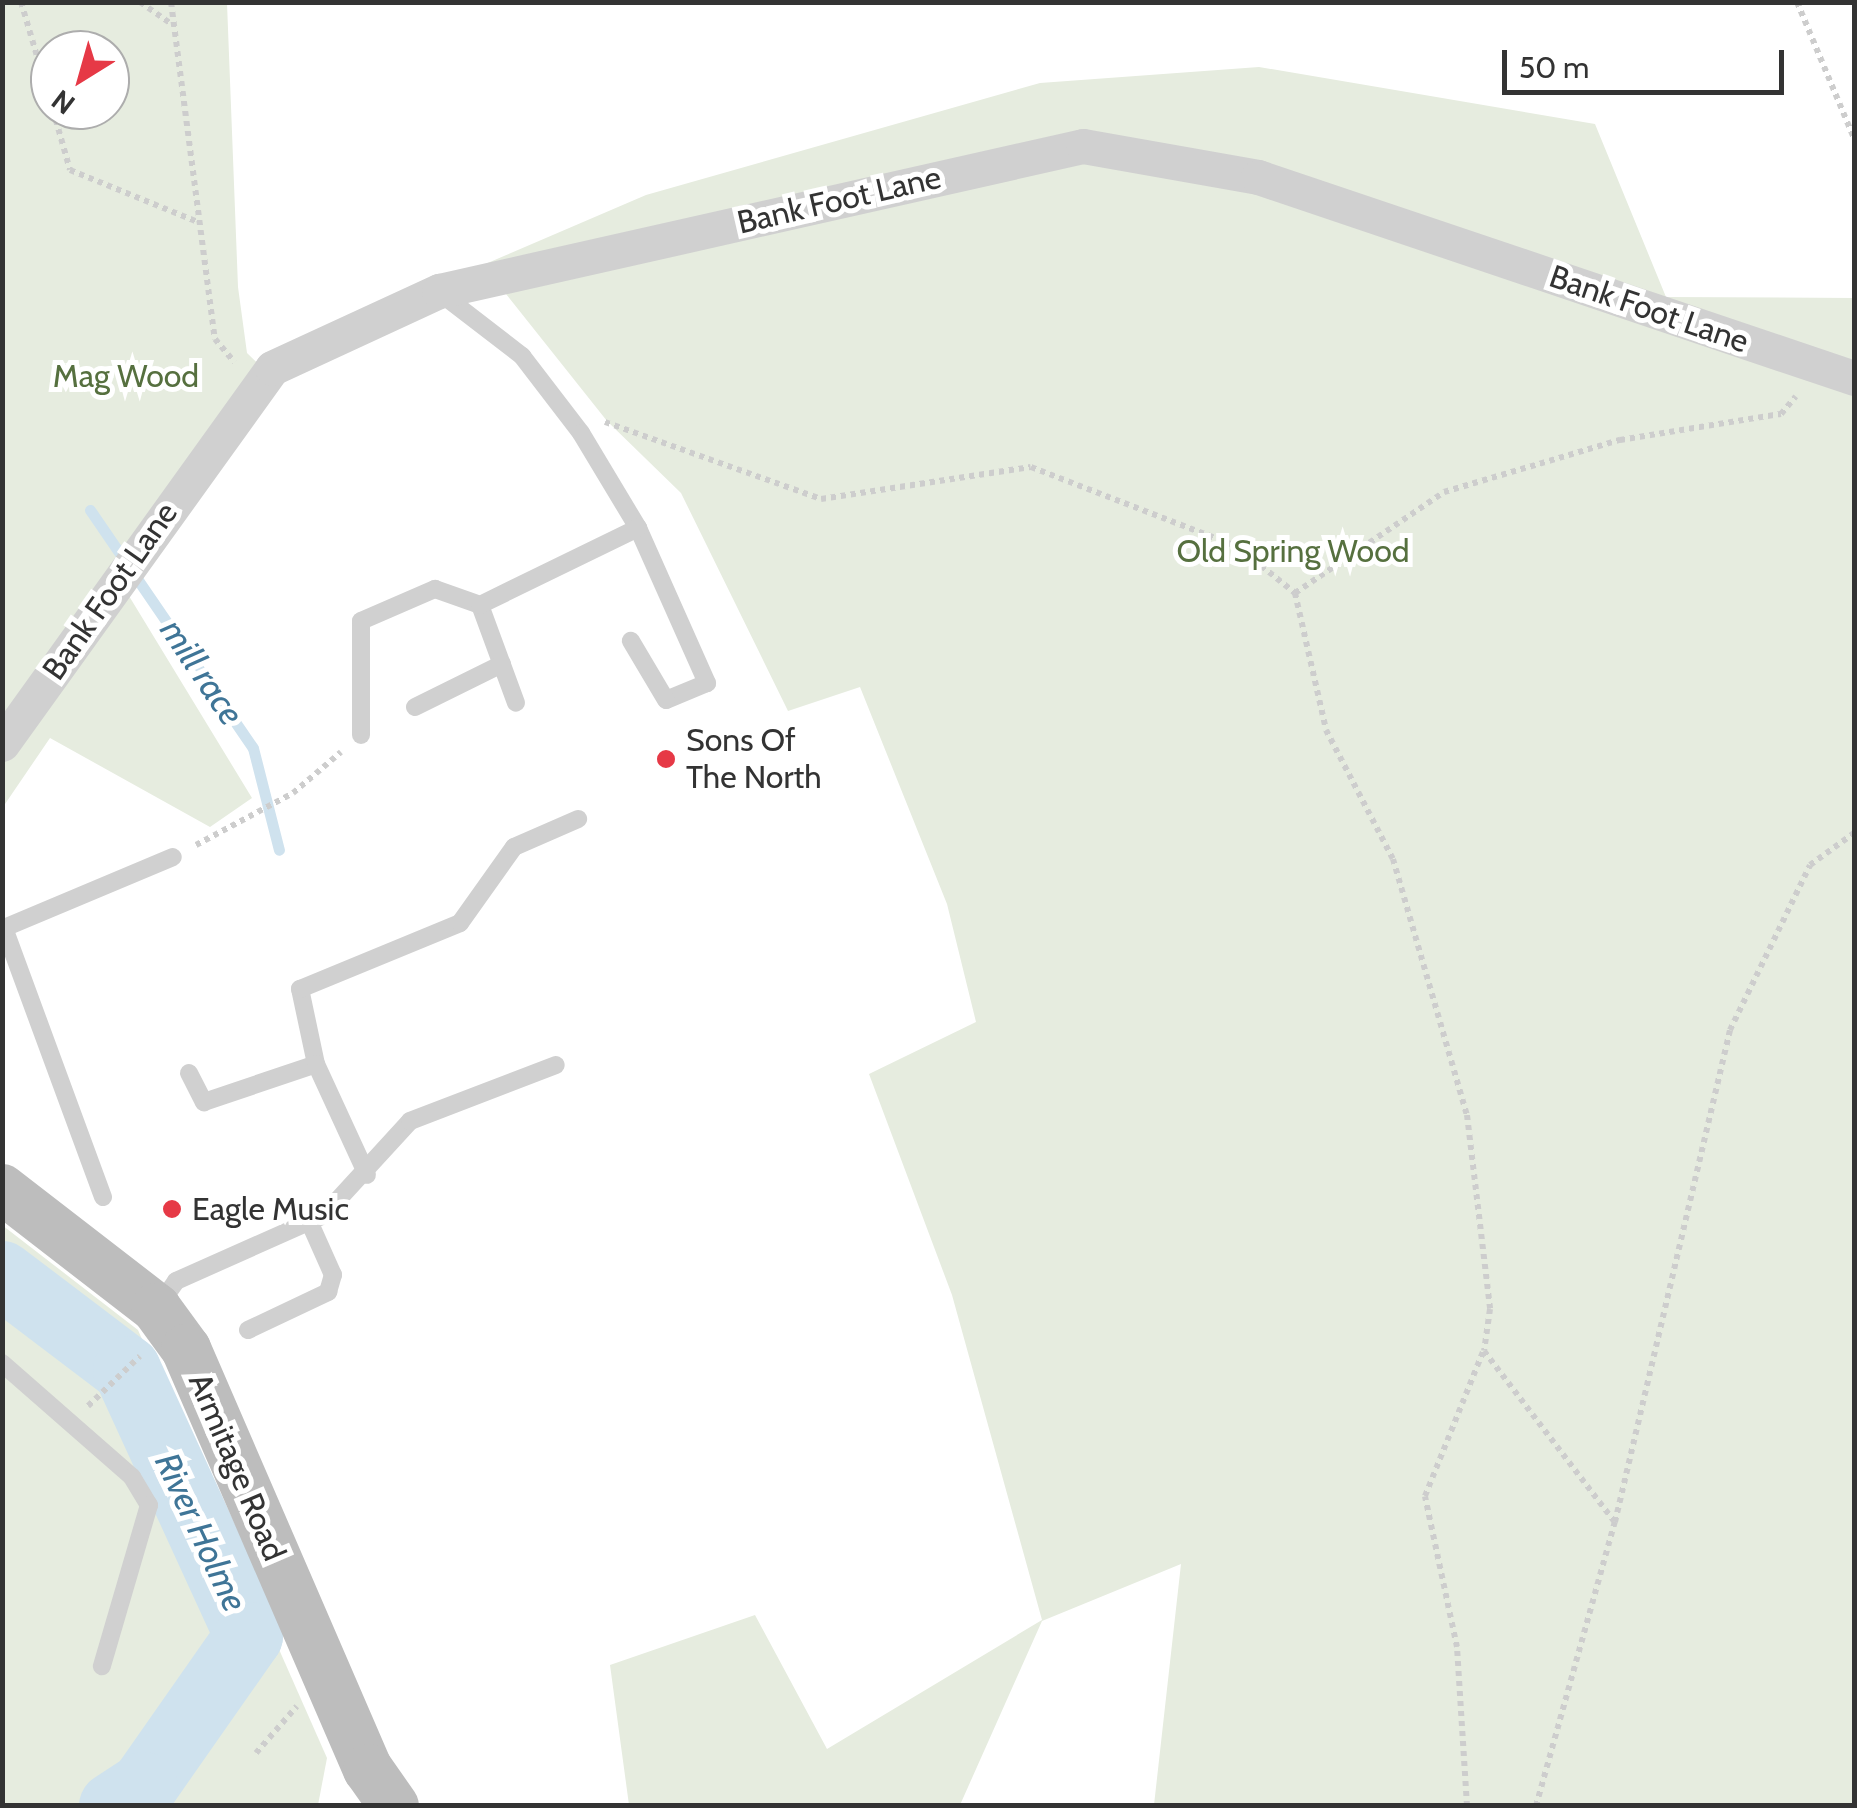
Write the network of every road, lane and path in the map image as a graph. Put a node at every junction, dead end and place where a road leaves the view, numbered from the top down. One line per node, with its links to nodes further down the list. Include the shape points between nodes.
1 (22, 2): 6 (path)
2 (140, 2): 5 (path)
3 (171, 2): 5 (path)
4 (1797, 2): 8 (path)
5 (173, 24): 9 (path)
6 (30, 30)
7 (59, 130): 9 (path, via 70,170)
8 (1854, 138)
9 (199, 223): 13 (path, via 215,339)
10 (438, 292): 11 (street, Bank Foot Lane, via 1083,146 1258,177); 13 (street, Bank Foot Lane, via 272,368); 14 (lane, via 522,356)
11 (1820, 366): 12 (street, Bank Foot Lane); 16 (path, via 1781,414 1620,440 1444,492)
12 (1854, 378)
13 (254, 386): 23 (street, Bank Foot Lane)
14 (581, 433): 15 (lane); 16 (path, via 607,422 821,499 1031,468 1238,547)
15 (638, 528): 17 (lane); 18 (lane, via 707,683 666,700)
16 (1295, 592): 37 (path, via 1326,730 1394,859 1467,1115 1490,1309)
17 (480, 604): 19 (lane); 22 (lane, via 435,589 355,627)
18 (631, 641)
19 (502, 664): 20 (lane); 21 (lane)
20 (516, 703)
21 (415, 707)
22 (362, 734): 26 (path, via 292,793)
23 (2, 744)
24 (578, 819): 28 (lane, via 514,846 460,923 300,988)
25 (1854, 833): 40 (path, via 1810,865 1730,1030)
26 (173, 857): 27 (lane)
27 (3, 928): 33 (lane)
28 (316, 1064): 30 (lane, via 204,1102); 31 (lane)
29 (556, 1064): 31 (lane, via 410,1121)
30 (189, 1073)
31 (367, 1175): 34 (lane)
32 (2, 1189): 35 (main road, Armitage Road)
33 (103, 1197)
34 (309, 1221): 35 (lane, via 176,1281); 36 (lane, via 333,1275 328,1292)
35 (163, 1318): 39 (path); 42 (main road, Armitage Road)
36 (248, 1330)
37 (1484, 1351): 40 (path); 45 (path, via 1425,1496 1457,1647)
38 (2, 1363): 39 (lane)
39 (71, 1422): 41 (lane, via 132,1477 149,1505)
40 (1615, 1522): 46 (path)
41 (102, 1666)
42 (333, 1687): 43 (path, via 301,1700); 44 (main road, Armitage Road)
43 (256, 1753)
44 (394, 1806)
45 (1467, 1806)
46 (1536, 1806)

